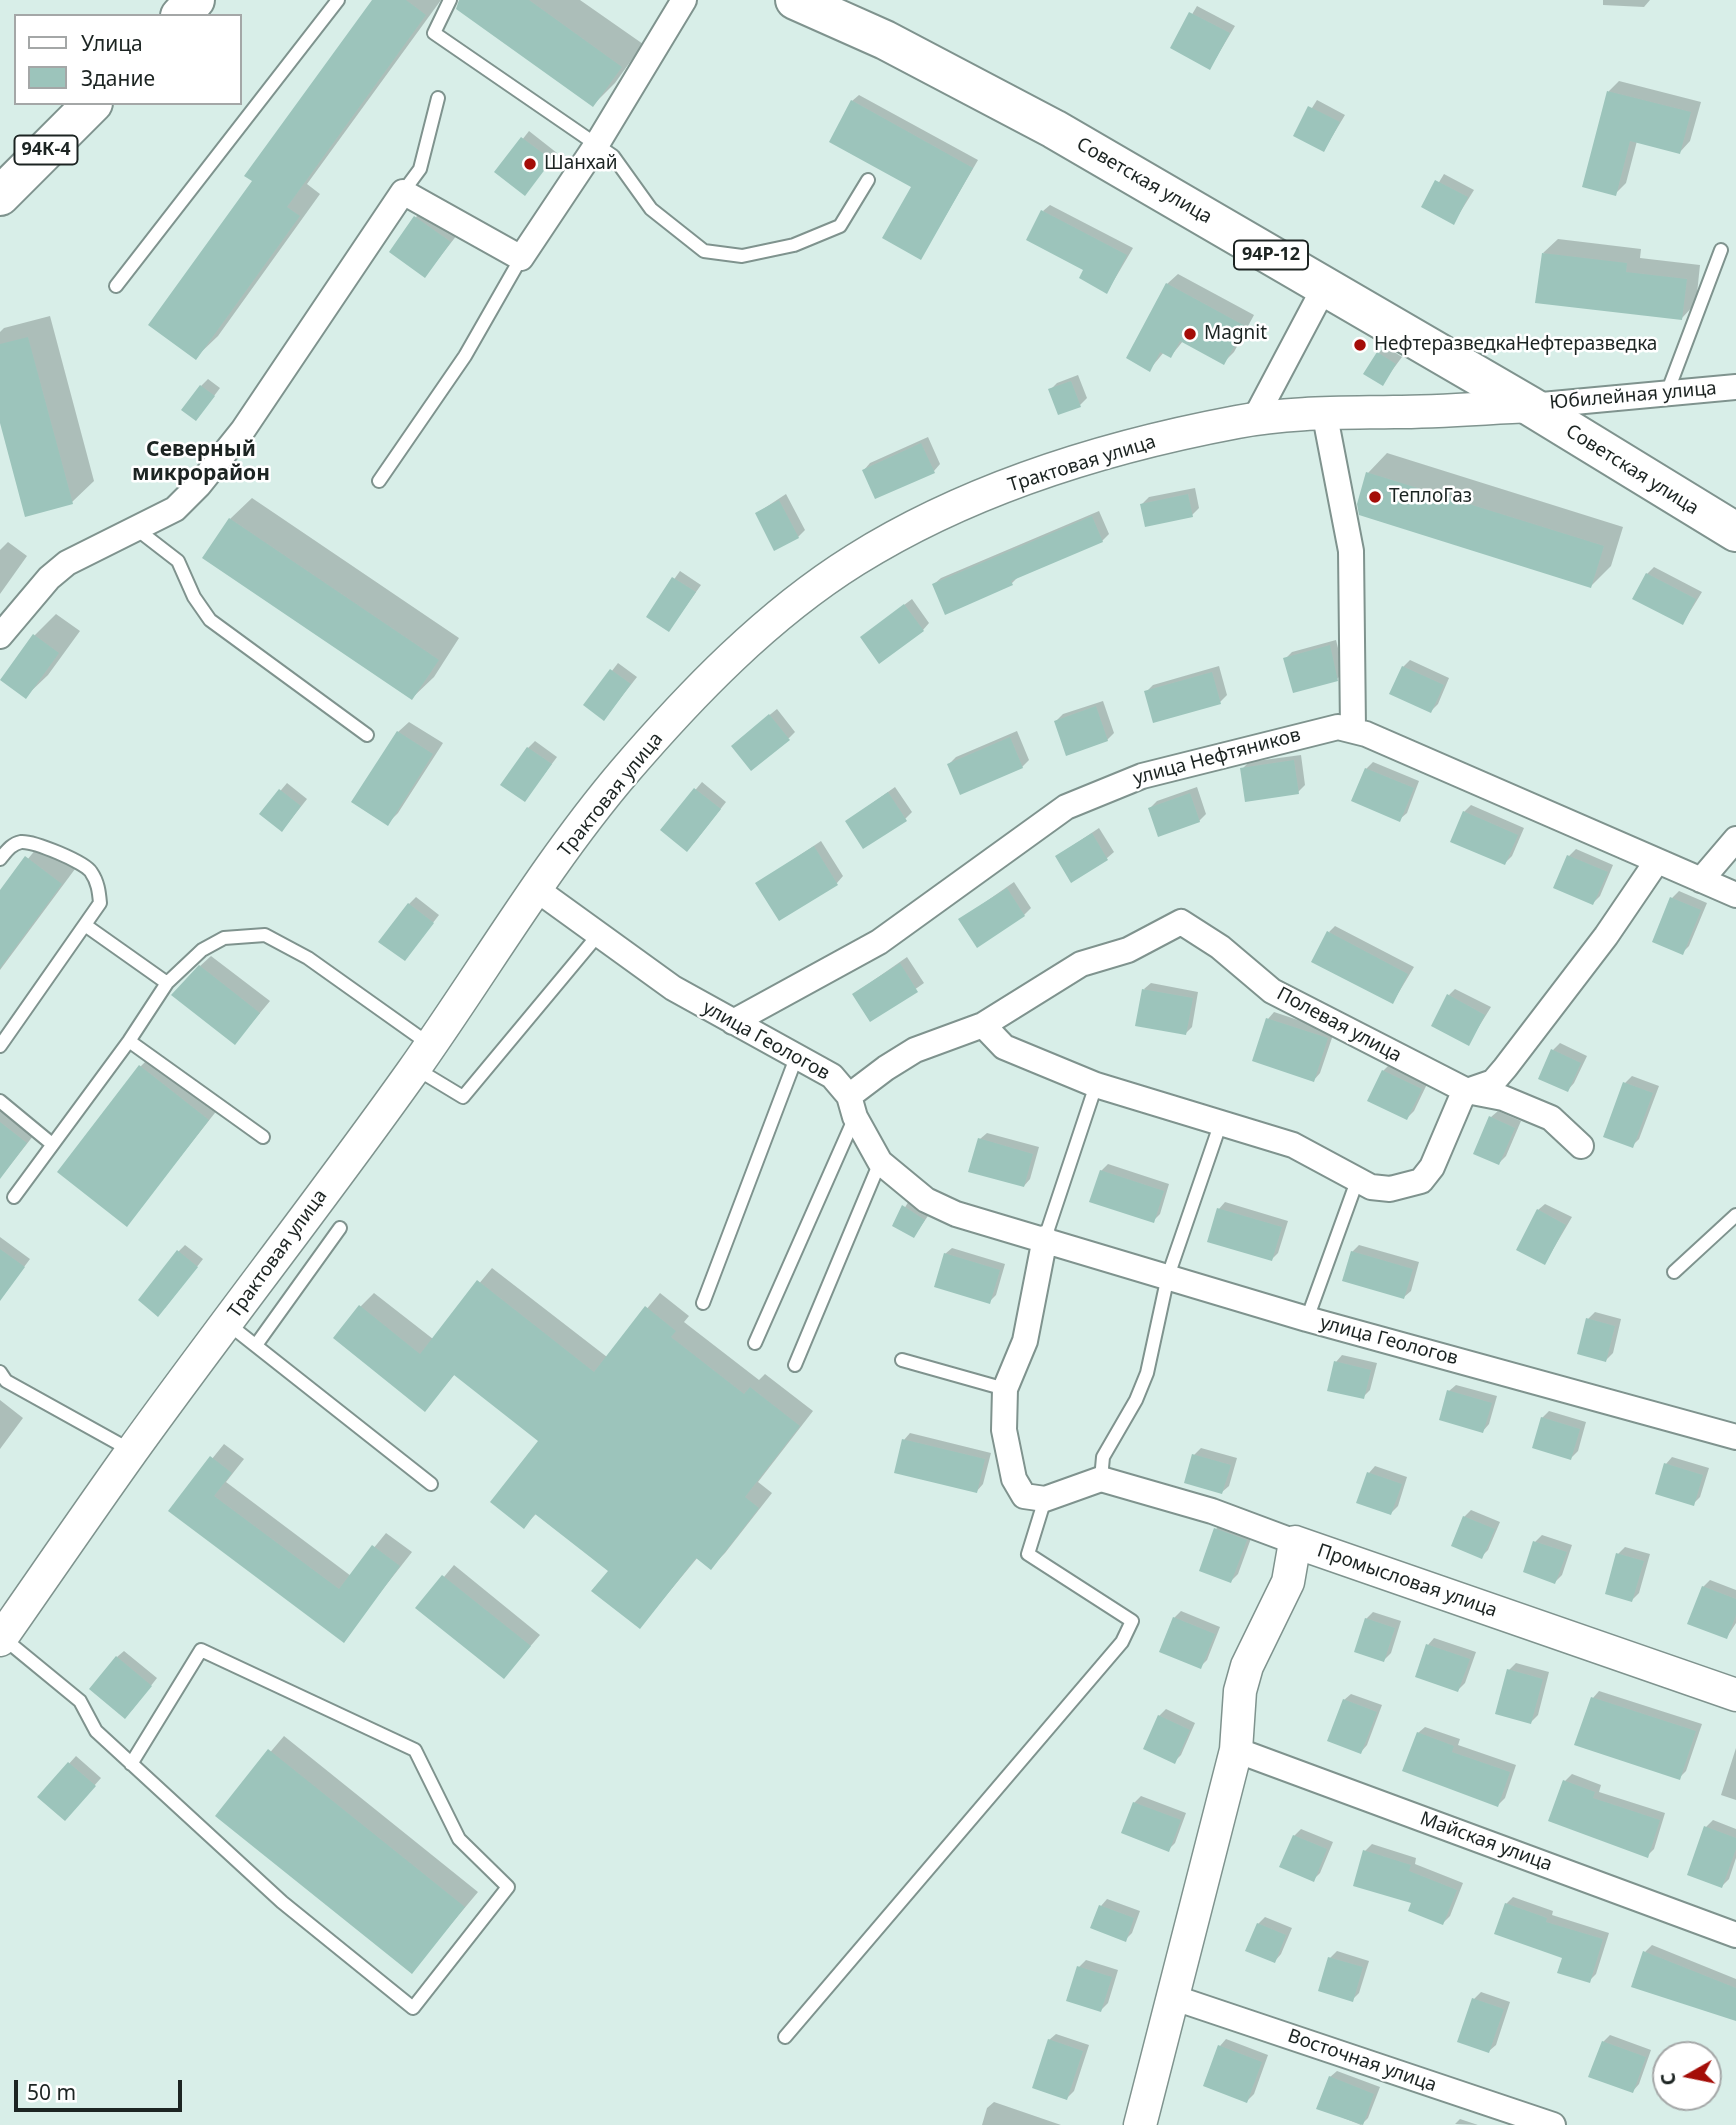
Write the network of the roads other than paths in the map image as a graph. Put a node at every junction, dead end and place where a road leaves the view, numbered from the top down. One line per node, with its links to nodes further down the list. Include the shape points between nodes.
1 (195, 0): 6 (main road)
2 (338, 0): 15 (lane)
3 (450, 0): 9 (lane, via 433,33)
4 (684, 0): 9 (street)
5 (795, 0): 16 (main road, Советская улица / 94Р-12, via 886,40 1054,129)
6 (182, 14)
7 (438, 98): 11 (lane, via 420,169)
8 (91, 105): 12 (main road, 94К-4)
9 (597, 144): 10 (lane, via 612,156 651,209 704,251 742,256 794,245 839,226); 14 (street)
10 (868, 180)
11 (403, 192): 14 (street); 23 (street, via 243,430 199,485 175,509)
12 (0, 196)
13 (1721, 250): 18 (lane)
14 (521, 258): 22 (lane, via 465,356)
15 (116, 286)
16 (1325, 286): 19 (main road, Советская улица / 94Р-12); 21 (street)
17 (1736, 387): 18 (street, Юбилейная улица)
18 (1667, 393): 19 (street, Юбилейная улица)
19 (1530, 406): 20 (street, Трактовая улица); 24 (main road, Советская улица / 94Р-12)
20 (1324, 411): 21 (street, Трактовая улица); 26 (street, via 1351,551)
21 (1254, 420): 32 (street, Трактовая улица, via 1026,477 930,518 853,561 787,610 702,687 622,775)
22 (379, 481)
23 (134, 527): 25 (street, via 58,571); 27 (lane, via 178,561 210,620)
24 (1733, 528)
25 (0, 636)
26 (1353, 729): 30 (street, улица Нефтяников); 37 (street, улица Нефтяников, via 1318,730 1142,776 1076,803 1037,826 879,942)
27 (367, 735)
28 (1736, 839): 31 (street)
29 (0, 859): 34 (lane, via 20,842 38,845 90,869 98,883 100,903)
30 (1657, 861): 31 (street, улица Нефтяников); 44 (street, via 1505,1068 1493,1082)
31 (1701, 880): 33 (street, улица Нефтяников)
32 (536, 889): 35 (street, улица Геологов); 41 (street, Трактовая улица)
33 (1736, 895)
34 (85, 925): 36 (lane); 40 (lane)
35 (598, 935): 37 (street, улица Геологов, via 673,988); 41 (lane, via 463,1097)
36 (167, 982): 39 (lane); 41 (lane, via 202,950 224,939 265,935 308,958)
37 (733, 1022): 42 (street, улица Геологов)
38 (983, 1025): 43 (street, via 1004,1047); 44 (street, Полевая улица, via 1081,964 1128,950 1181,922 1220,947 1272,991); 46 (street, Полевая улица, via 915,1050 886,1068)
39 (129, 1041): 48 (lane); 49 (lane)
40 (0, 1046)
41 (422, 1056): 61 (street, Трактовая улица)
42 (796, 1058): 46 (street, улица Геологов, via 832,1076); 59 (lane)
43 (1096, 1085): 47 (street); 56 (lane)
44 (1467, 1091): 50 (street, Полевая улица, via 1503,1098 1551,1118); 52 (street, via 1421,1181 1390,1189)
45 (0, 1101): 49 (lane)
46 (852, 1106): 51 (street, улица Геологов); 62 (lane)
47 (1220, 1122): 52 (street, via 1293,1144); 58 (lane)
48 (263, 1137)
49 (52, 1144): 53 (lane)
50 (1581, 1146)
51 (880, 1162): 56 (street, улица Геологов, via 926,1200 956,1214); 65 (lane)
52 (1357, 1181): 60 (lane)
53 (14, 1198)
54 (1736, 1215): 57 (lane)
55 (340, 1228): 63 (lane)
56 (1045, 1238): 58 (street, улица Геологов); 67 (street, via 1025,1341)
57 (1674, 1272)
58 (1168, 1276): 60 (street, улица Геологов); 70 (lane, via 1147,1373 1103,1457)
59 (703, 1303)
60 (1307, 1319): 68 (street, улица Геологов)
61 (227, 1323): 63 (lane); 69 (street, Трактовая улица)
62 (755, 1343)
63 (256, 1345): 71 (lane)
64 (902, 1360): 67 (lane)
65 (795, 1365)
66 (0, 1372): 69 (lane, via 6,1381)
67 (1005, 1389): 72 (street, via 1004,1430 1014,1479 1024,1496)
68 (1736, 1437)
69 (132, 1451): 74 (street, Трактовая улица)
70 (1101, 1479): 72 (street); 73 (street, via 1212,1511)
71 (431, 1484)
72 (1045, 1499): 80 (lane, via 1028,1554 1132,1621 1122,1642)
73 (1295, 1542): 75 (street, Промысловая улица); 76 (street, Промысловая улица, via 1288,1582 1247,1666 1240,1691)
74 (1, 1639): 77 (lane, via 80,1701 96,1731)
75 (1736, 1695)
76 (1236, 1750): 78 (street, Майская улица); 79 (street, Промысловая улица)
77 (131, 1764): 77 (lane, via 282,1902 413,2008 509,1887 459,1839 415,1749 201,1650)
78 (1736, 1935)
79 (1172, 1997): 81 (street, Промысловая улица); 82 (street, Восточная улица)
80 (785, 2036)
81 (1140, 2125)
82 (1553, 2125)

